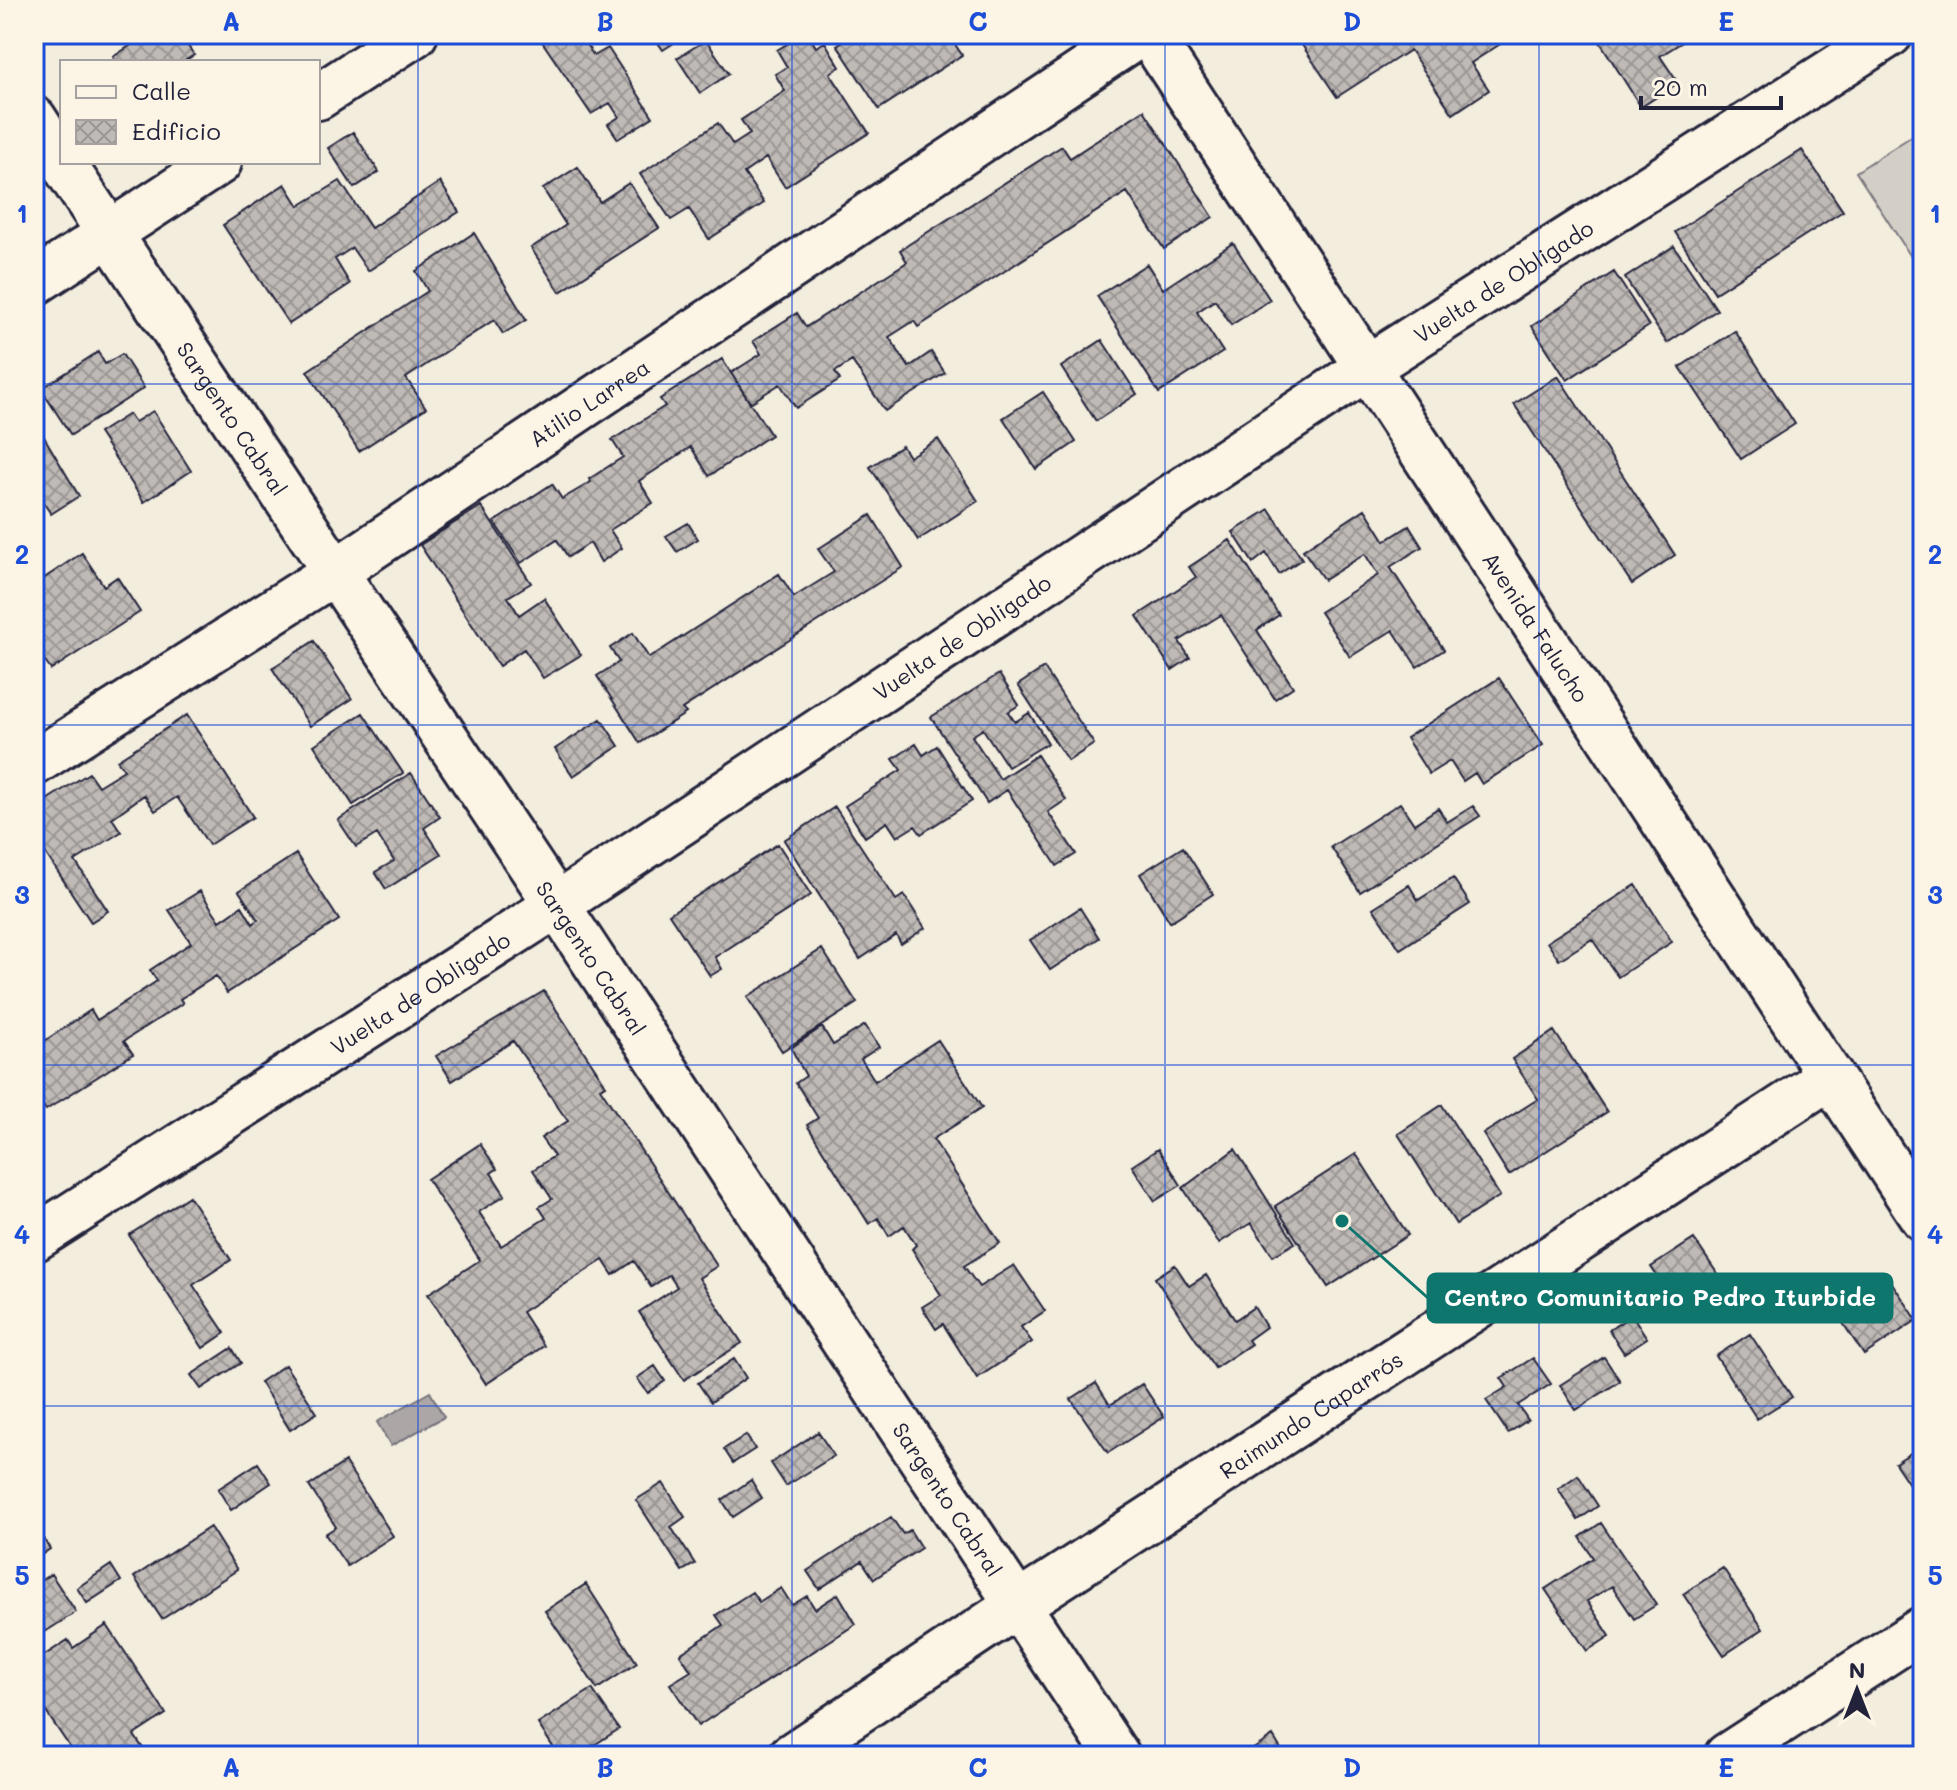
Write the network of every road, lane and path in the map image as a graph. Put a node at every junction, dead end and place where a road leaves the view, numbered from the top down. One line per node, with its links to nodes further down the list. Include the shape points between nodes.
1 (415, 34): 5 (street)
2 (1140, 34): 13 (street, Atilio Larrea)
3 (1149, 34): 12 (street, Avenida Falucho)
4 (1890, 34): 12 (street, Vuelta de Obligado)
5 (320, 96)
6 (34, 119): 7 (street, Sargento Cabral)
7 (60, 159)
8 (63, 164): 10 (street, Sargento Cabral)
9 (216, 164): 10 (street)
10 (109, 234): 11 (street); 13 (street, Sargento Cabral)
11 (34, 283)
12 (1368, 367): 15 (street, Vuelta de Obligado); 16 (street, Avenida Falucho)
13 (335, 572): 14 (street, Atilio Larrea); 15 (street, Sargento Cabral)
14 (34, 763)
15 (557, 905): 18 (street, Vuelta de Obligado); 19 (street, Sargento Cabral)
16 (1831, 1076): 17 (street, Avenida Falucho); 19 (street, Raimundo Caparrós)
17 (1923, 1218)
18 (34, 1239)
19 (1019, 1604): 21 (street, Raimundo Caparrós); 22 (street, Sargento Cabral)
20 (1923, 1629): 23 (street)
21 (791, 1756)
22 (1117, 1756)
23 (1727, 1756)

